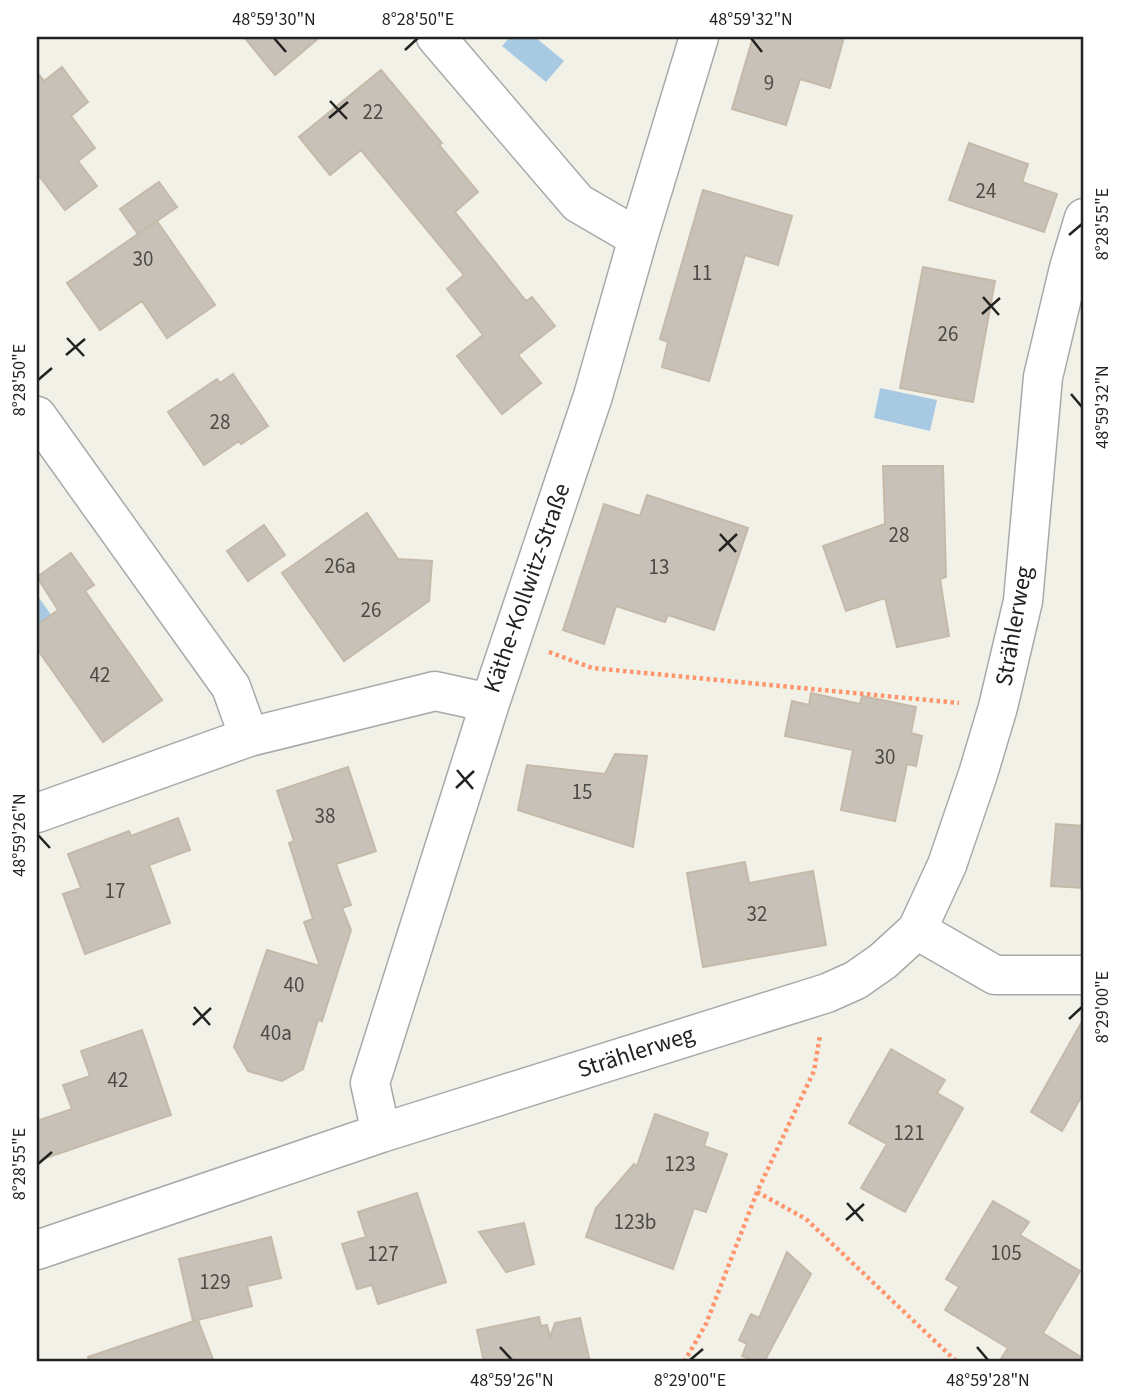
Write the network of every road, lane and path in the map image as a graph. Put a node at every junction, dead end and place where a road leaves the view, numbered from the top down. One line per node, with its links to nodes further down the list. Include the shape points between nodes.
1 (436, 37): 4 (street, via 578,204)
2 (699, 37): 4 (street, Käthe-Kollwitz-Straße)
3 (1084, 218): 5 (street, Strählerweg)
4 (638, 238): 7 (street, Käthe-Kollwitz-Straße, via 593,396)
5 (1077, 273): 9 (street, Strählerweg, via 1043,377 1023,601)
6 (37, 416): 10 (street, via 231,687)
7 (513, 638): 8 (street, Käthe-Kollwitz-Straße); 9 (path, via 592,668)
8 (490, 703): 10 (street, Käthe-Kollwitz-Straße, via 435,691); 15 (street, via 370,1083)
9 (998, 707): 12 (street, Strählerweg, via 947,865)
10 (249, 737): 11 (street, Käthe-Kollwitz-Straße)
11 (37, 813)
12 (917, 930): 13 (street, via 995,975); 15 (street, Strählerweg, via 856,980 827,993)
13 (1084, 975)
14 (814, 1071): 16 (path)
15 (381, 1133): 17 (street, Strählerweg)
16 (757, 1192): 18 (path, via 706,1324); 19 (path, via 806,1219)
17 (37, 1250)
18 (684, 1362)
19 (957, 1362)

